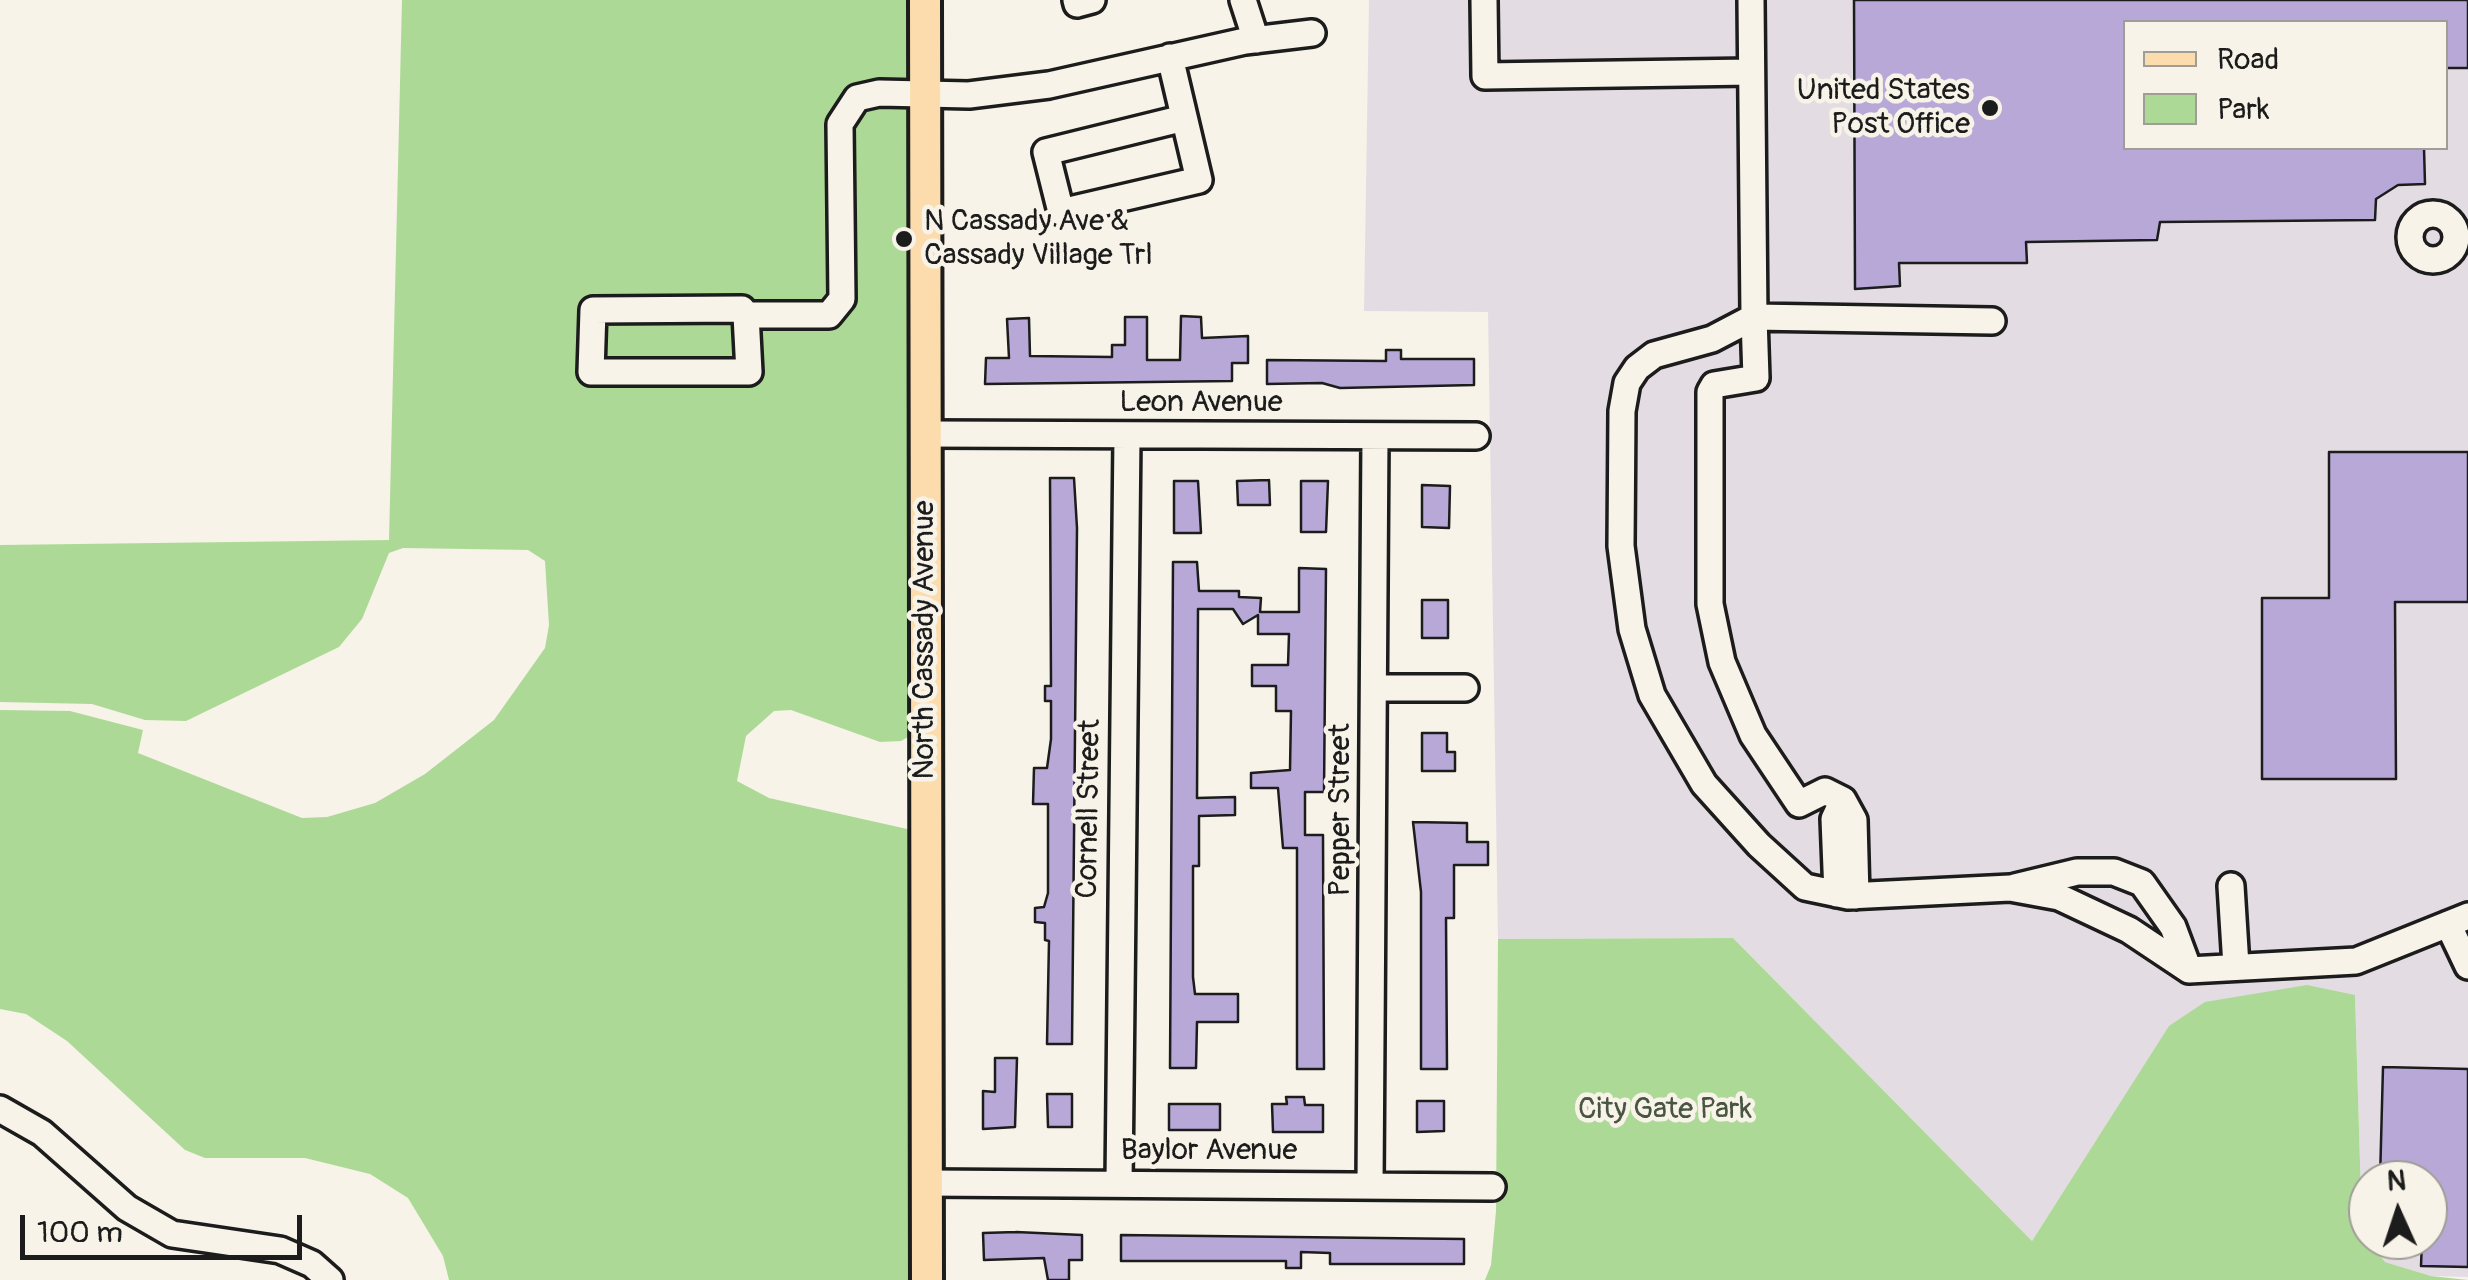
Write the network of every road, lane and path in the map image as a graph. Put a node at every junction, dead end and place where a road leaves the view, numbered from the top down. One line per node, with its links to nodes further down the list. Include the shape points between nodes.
1 (926, 0): 11 (main road, North Cassady Avenue)
2 (1076, 0): 3 (street)
3 (1092, 0)
4 (1244, 0): 8 (street)
5 (1484, 0): 10 (street, via 1485,76)
6 (1750, 0): 10 (street)
7 (1312, 33): 8 (street)
8 (1256, 40): 9 (street)
9 (1170, 57): 11 (street, via 1049,85); 12 (street)
10 (1751, 72): 14 (street)
11 (926, 96): 13 (street, via 879,93 856,98 845,111 842,300 829,315); 16 (main road, North Cassady Avenue)
12 (1184, 118): 12 (street, via 1046,152 1061,212 1199,180)
13 (746, 315): 13 (street, via 749,372 591,372 592,310 742,309)
14 (1754, 317): 15 (street); 24 (street, via 1756,378 1714,385 1710,392 1712,627 1753,735 1799,804 1825,792 1843,800 1834,819); 24 (street, via 1712,339 1654,355 1628,383 1621,546 1632,629 1652,695 1704,784 1805,887)
15 (1992, 321)
16 (926, 434): 17 (street, Leon Avenue); 30 (main road, North Cassady Avenue)
17 (1127, 436): 18 (street, Leon Avenue); 31 (street, Cornell Street)
18 (1374, 436): 19 (street, Leon Avenue); 20 (street, Pepper Street)
19 (1476, 436)
20 (1374, 688): 21 (street); 32 (street, Pepper Street)
21 (1465, 688)
22 (2231, 886): 26 (street)
23 (2010, 888): 24 (street); 28 (street, via 2084,905); 28 (street, via 2076,872 2114,872 2142,883 2172,928)
24 (1846, 895)
25 (2458, 920): 26 (street, via 2356,961); 27 (street)
26 (2236, 966): 28 (street)
27 (2468, 966)
28 (2189, 970)
29 (0, 1109): 34 (street, via 42,1133 128,1208 163,1229 280,1250)
30 (926, 1183): 31 (street, Baylor Avenue); 35 (main road, North Cassady Avenue)
31 (1119, 1183): 32 (street, Baylor Avenue)
32 (1370, 1185): 33 (street, Baylor Avenue)
33 (1492, 1187)
34 (330, 1280)
35 (927, 1280)

